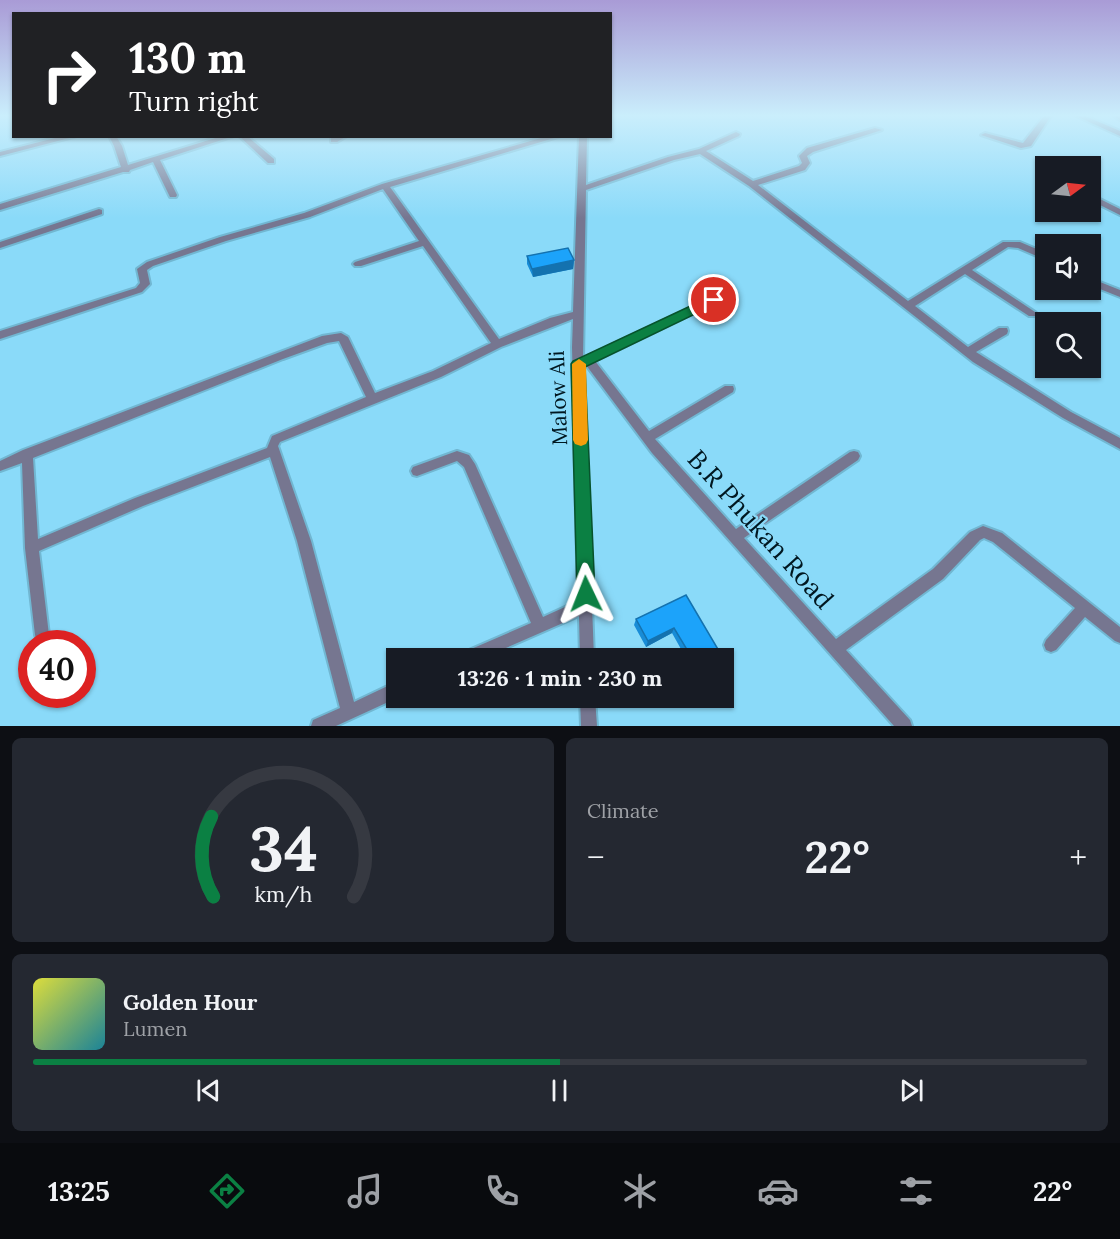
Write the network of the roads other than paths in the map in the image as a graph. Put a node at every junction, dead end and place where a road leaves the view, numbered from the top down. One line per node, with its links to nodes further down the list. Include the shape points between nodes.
1 (17, 150): 9 (street)
2 (119, 150): 12 (street)
3 (188, 150): 10 (street)
4 (258, 150): 11 (street)
5 (505, 150): 14 (street)
6 (583, 150): 15 (street, Malow Ali)
7 (810, 150): 13 (street, via 804,154 806,164 802,168)
8 (701, 151): 13 (street); 15 (street)
9 (0, 154)
10 (156, 160): 12 (street); 16 (street)
11 (271, 161)
12 (126, 170): 18 (street)
13 (752, 184): 29 (street)
14 (385, 186): 21 (street); 33 (street, via 150,264 142,269 145,284 139,290)
15 (582, 188): 31 (street, Malow Ali)
16 (173, 195)
17 (1101, 202): 20 (street)
18 (0, 207)
19 (99, 212): 22 (street)
20 (1120, 212)
21 (425, 242): 24 (street); 34 (street)
22 (0, 245)
23 (1035, 252): 25 (street, via 1008,243)
24 (358, 264)
25 (964, 269): 29 (street); 30 (street)
26 (1101, 286): 27 (street)
27 (1120, 294)
28 (714, 300): 36 (street)
29 (907, 306): 35 (street)
30 (1032, 314)
31 (578, 315): 34 (street); 36 (street, Malow Ali)
32 (1003, 331): 35 (street)
33 (0, 335)
34 (497, 344): 38 (street, via 437,374)
35 (968, 352): 40 (street)
36 (583, 362): 39 (street, B.R Phukan Road); 48 (street, Malow Ali)
37 (729, 389): 39 (street)
38 (372, 399): 41 (street, via 276,439); 42 (street, via 344,340 331,337)
39 (648, 438): 46 (street, B.R Phukan Road)
40 (1120, 444)
41 (272, 451): 47 (street); 59 (street, via 304,541)
42 (27, 454): 44 (street); 47 (street)
43 (854, 456): 46 (street)
44 (0, 466)
45 (417, 471): 50 (street, via 451,457 465,459)
46 (736, 536): 56 (street, B.R Phukan Road)
47 (32, 548): 51 (street)
48 (586, 604): 50 (street); 55 (street, Malow Ali)
49 (1085, 607): 52 (street); 53 (street); 56 (street, via 997,537 983,532 938,574)
50 (540, 626): 54 (street)
51 (41, 630)
52 (1120, 636)
53 (1051, 645)
54 (490, 648)
55 (587, 648)
56 (836, 648): 62 (street, B.R Phukan Road)
57 (386, 695): 59 (street)
58 (588, 708): 61 (street)
59 (349, 712): 60 (street)
60 (319, 726)
61 (589, 726)
62 (904, 726)

